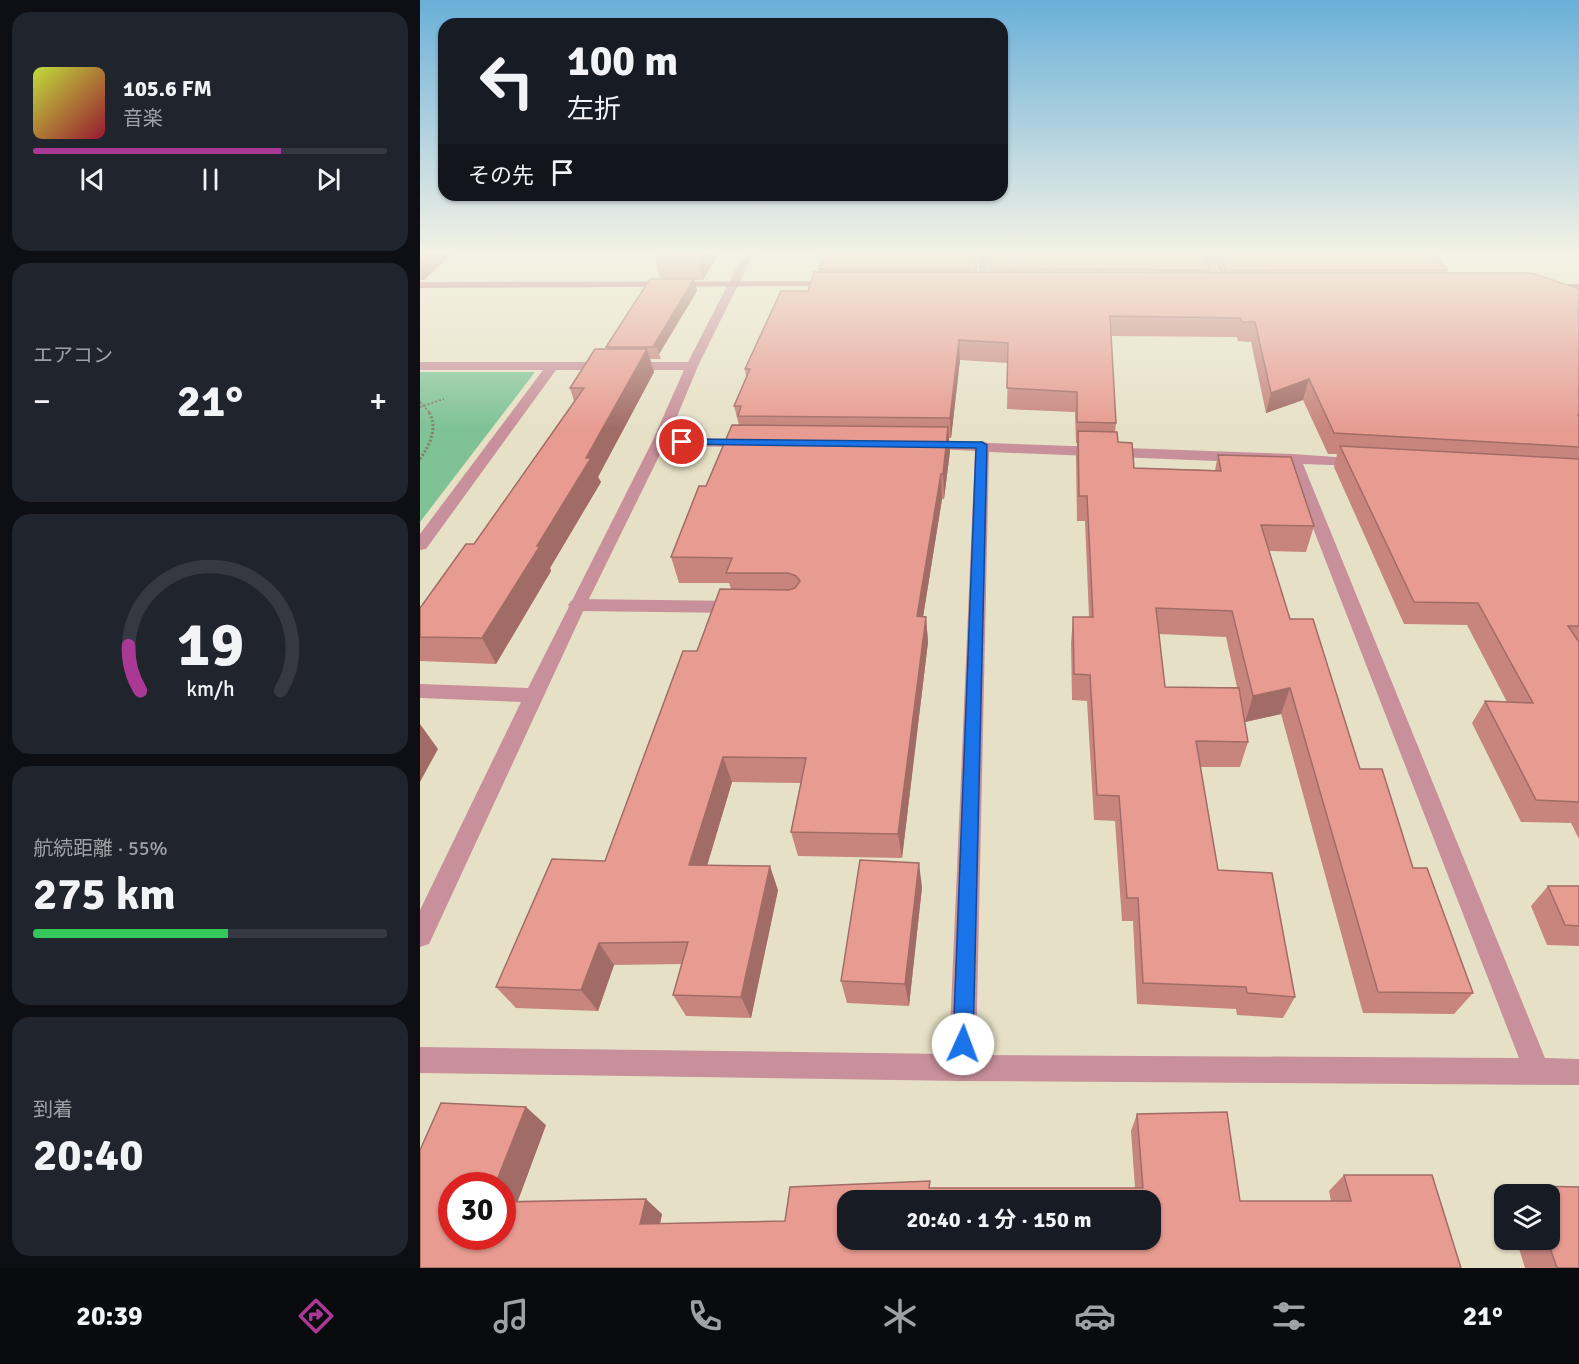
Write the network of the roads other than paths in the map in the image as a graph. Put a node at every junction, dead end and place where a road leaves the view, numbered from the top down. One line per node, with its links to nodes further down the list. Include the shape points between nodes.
1 (721, 310): 4 (street)
2 (420, 366): 3 (street)
3 (552, 366): 4 (street); 11 (street)
4 (692, 366): 5 (street)
5 (659, 442): 6 (street); 12 (street)
6 (766, 443)
7 (910, 444): 8 (street)
8 (982, 445): 9 (street); 18 (street)
9 (1293, 458): 10 (street); 19 (street)
10 (1376, 463)
11 (420, 545)
12 (577, 605): 13 (street); 15 (street)
13 (760, 607)
14 (420, 691): 15 (street)
15 (535, 695): 16 (street)
16 (420, 936)
17 (420, 1060): 18 (street)
18 (962, 1068): 19 (street)
19 (1537, 1071): 20 (street)
20 (1579, 1072)

